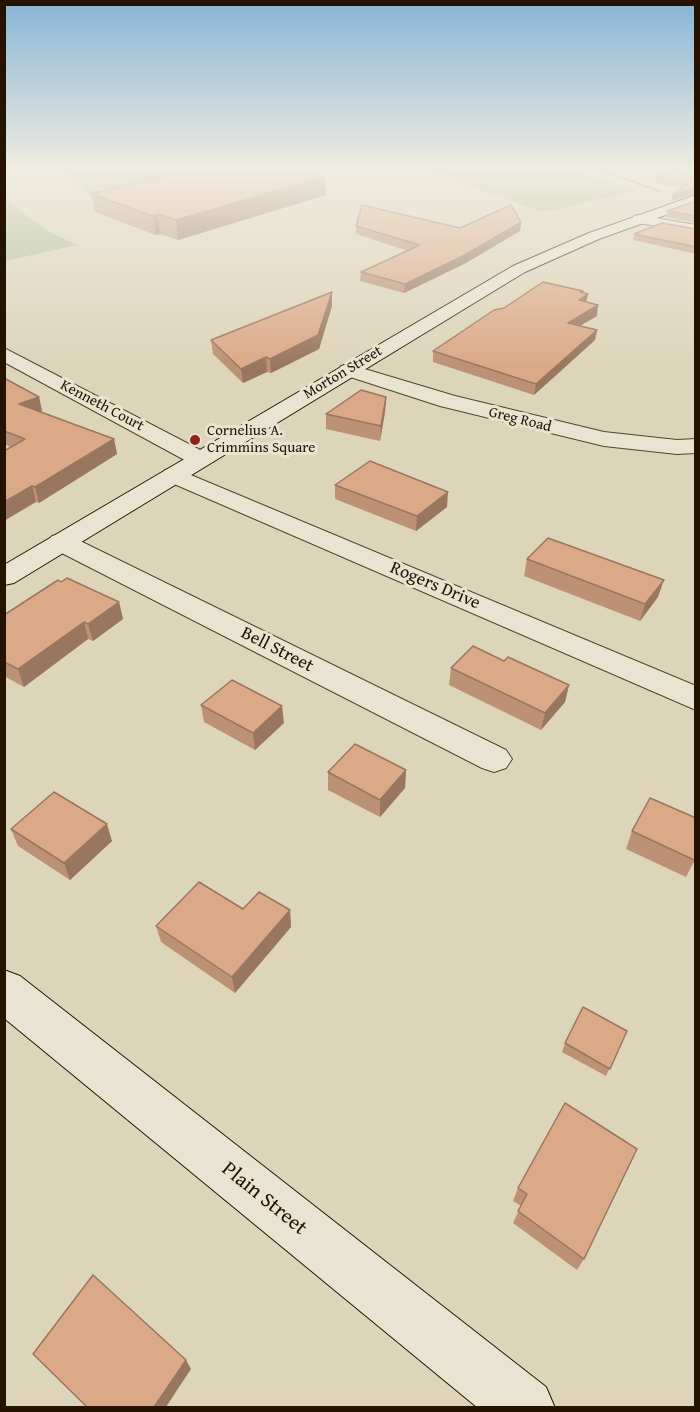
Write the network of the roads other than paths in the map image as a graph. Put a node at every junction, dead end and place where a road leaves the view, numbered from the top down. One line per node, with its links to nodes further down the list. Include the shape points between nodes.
1 (600, 234): 3 (street, Morton Street, via 519,269)
2 (4, 354): 5 (street, Kenneth Court)
3 (348, 370): 4 (street, Greg Road, via 448,401 583,435); 5 (street, Morton Street)
4 (696, 446)
5 (200, 459): 6 (street, Morton Street)
6 (174, 475): 7 (street, Morton Street); 9 (street, Rogers Drive)
7 (61, 542): 8 (street, Morton Street); 10 (street, Bell Street)
8 (4, 577)
9 (696, 699)
10 (494, 759)
11 (4, 990): 12 (street, Plain Street)
12 (525, 1407)

